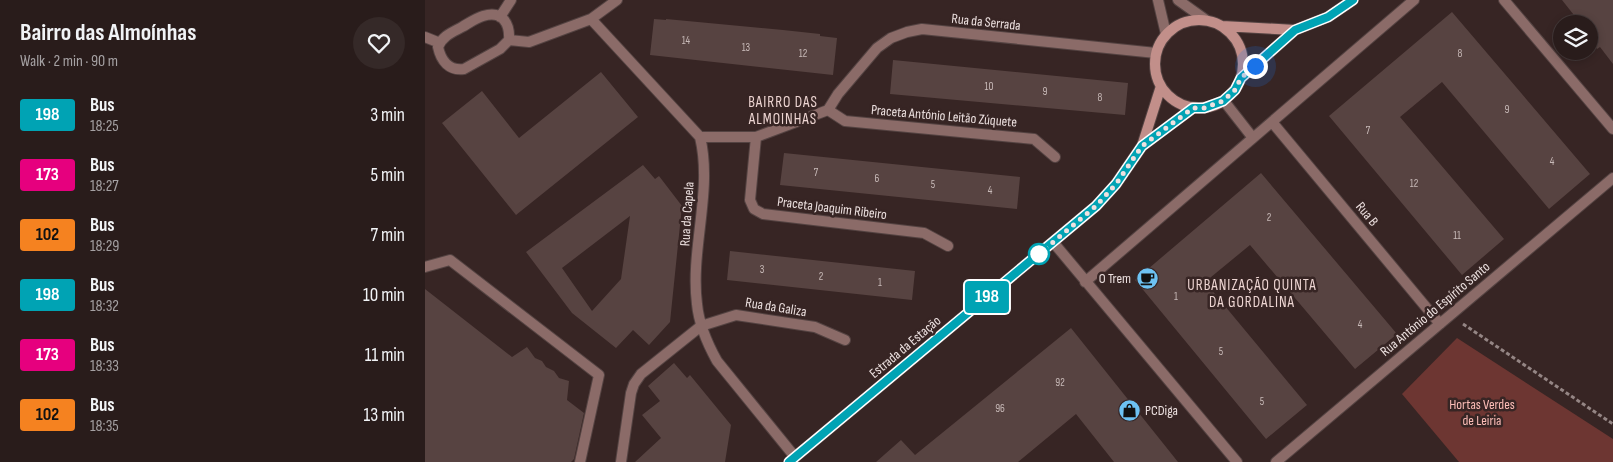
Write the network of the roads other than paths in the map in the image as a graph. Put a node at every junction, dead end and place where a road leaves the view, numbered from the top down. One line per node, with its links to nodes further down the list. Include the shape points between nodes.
1 (511, 0): 8 (street)
2 (617, 0): 9 (street)
3 (1159, 0): 13 (street)
4 (1178, 0): 10 (street)
5 (1353, 0): 12 (main road, via 1328,17)
6 (1414, 0): 23 (street)
7 (1504, 0): 24 (street)
8 (501, 17): 15 (street, via 507,23); 16 (street, via 482,16 443,38)
9 (591, 19): 15 (street, via 529,42); 25 (street)
10 (1206, 20): 11 (main road); 13 (main road, via 1183,23)
11 (1222, 26): 12 (main road); 18 (main road, via 1241,49)
12 (1295, 30): 18 (main road)
13 (1166, 34): 17 (main road)
14 (425, 37): 16 (street)
15 (509, 40): 16 (street, via 500,49 457,70 443,61 438,47)
16 (440, 43)
17 (1156, 54): 19 (main road, Estrada da Estação, via 1156,72); 22 (street, Rua da Serrada, via 922,29 891,38 877,48)
18 (1241, 78): 20 (main road, via 1235,90)
19 (1161, 86): 21 (main road, via 1180,104); 28 (main road, Estrada da Estação)
20 (1223, 101): 21 (main road, Estrada da Estação); 27 (street)
21 (1193, 108): 28 (main road, Estrada da Estação)
22 (827, 110): 26 (street); 29 (street, Praceta António Leitão Zúquete, via 845,121 1034,139)
23 (1272, 122): 27 (street); 35 (street, Rua B)
24 (1613, 129)
25 (700, 136): 26 (street); 36 (street, Rua da Capela, via 704,172 696,283)
26 (756, 137): 32 (street, Praceta Joaquim Ribeiro, via 750,200 754,208 763,214 925,232)
27 (1253, 138): 34 (street)
28 (1142, 146): 31 (main road, Estrada da Estação, via 1096,206)
29 (1055, 157)
30 (1613, 178): 35 (street, Rua António do Espírito Santo)
31 (1053, 242): 34 (street); 38 (main road, Estrada da Estação)
32 (948, 246)
33 (425, 267): 39 (street, via 450,260 599,375)
34 (1085, 282): 41 (street)
35 (1440, 324): 42 (street, Rua António do Espírito Santo)
36 (701, 326): 37 (street, Rua da Galiza, via 736,315 815,327); 38 (street, Rua da Capela, via 717,361); 40 (street, via 641,374 634,384)
37 (845, 340)
38 (792, 459)
39 (580, 462)
40 (621, 462)
41 (1237, 462)
42 (1276, 462)

